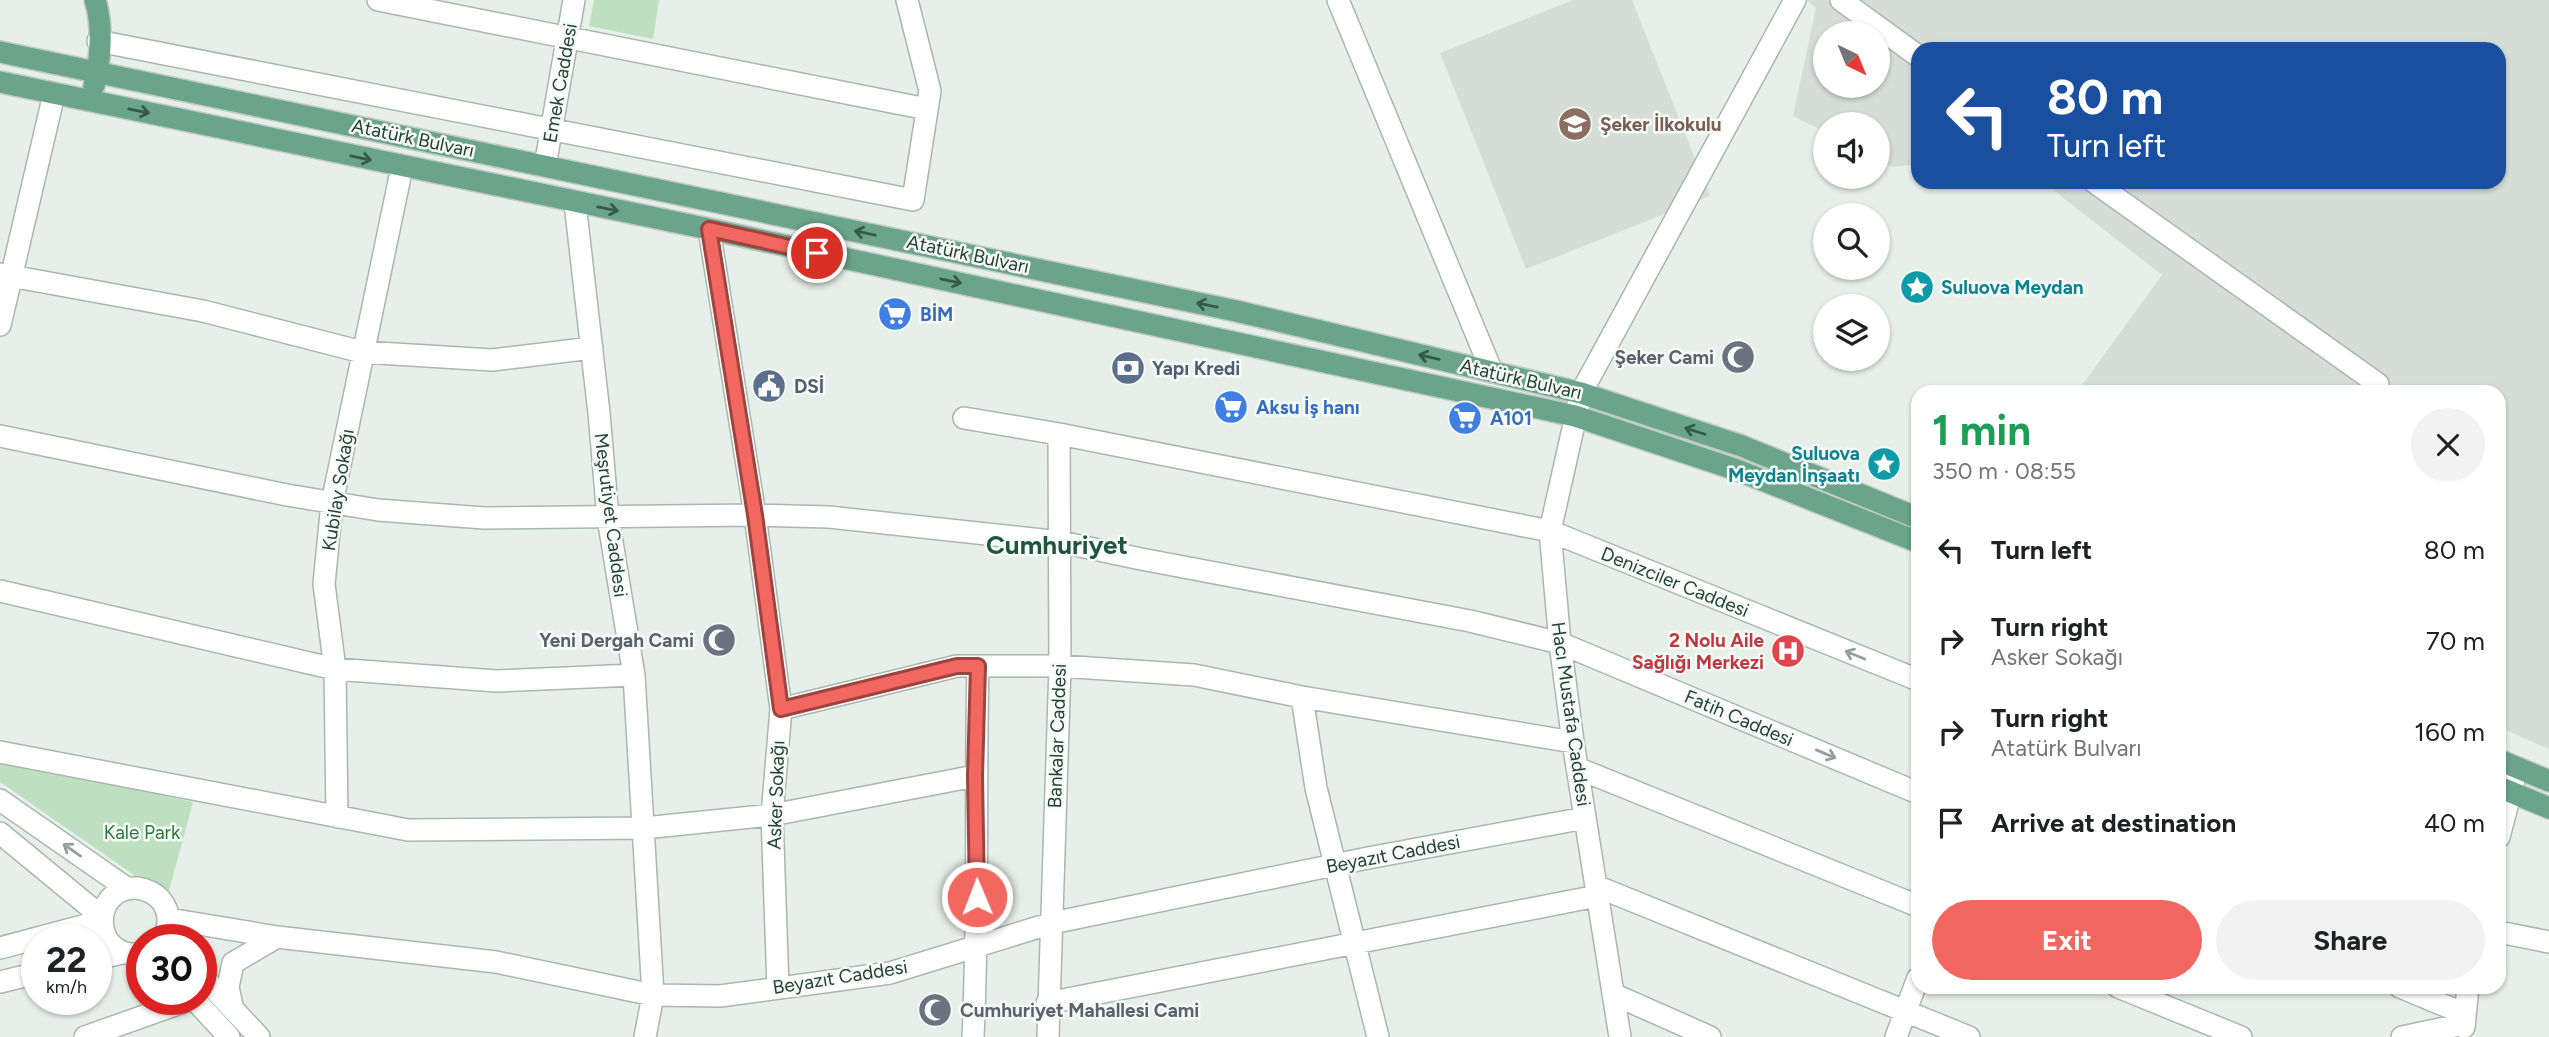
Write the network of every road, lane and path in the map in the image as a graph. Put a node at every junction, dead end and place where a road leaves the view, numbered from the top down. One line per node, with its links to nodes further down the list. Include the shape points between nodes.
1 (95, 0): 9 (main road)
2 (378, 0): 8 (street)
3 (574, 0): 8 (street, Emek Caddesi)
4 (907, 0): 16 (street, via 930,91)
5 (1338, 0): 27 (street)
6 (1795, 0): 29 (street, Hacı Mustafa Caddesi)
7 (1841, 0): 10 (street)
8 (568, 37): 16 (street); 17 (street, Emek Caddesi)
9 (98, 41): 12 (main road); 17 (street)
10 (1911, 51)
11 (0, 52): 12 (main road, Atatürk Bulvarı)
12 (97, 72): 15 (main road); 18 (main road, Atatürk Bulvarı)
13 (0, 82): 14 (main road, Atatürk Bulvarı)
14 (54, 94): 15 (main road, Atatürk Bulvarı); 23 (street)
15 (89, 101): 19 (main road, Atatürk Bulvarı, one-way to 19)
16 (927, 110): 17 (street, via 913,201)
17 (551, 131): 18 (street, Emek Caddesi)
18 (545, 166): 27 (main road, Atatürk Bulvarı, one-way to 18, via 1236,311)
19 (402, 167): 21 (main road, Atatürk Bulvarı); 26 (street, Kubilay Sokağı)
20 (2104, 189): 28 (street)
21 (575, 203): 22 (main road, Atatürk Bulvarı, one-way to 22); 25 (street, Meşrutiyet Caddesi)
22 (709, 229): 30 (main road, Atatürk Bulvarı, one-way to 30); 35 (street, Asker Sokağı)
23 (6, 275): 24 (street); 26 (street, via 203,312)
24 (0, 325)
25 (592, 348): 26 (street, via 492,359); 37 (street, Meşrutiyet Caddesi)
26 (362, 352): 34 (street, Kubilay Sokağı)
27 (1492, 372): 29 (main road, Atatürk Bulvarı)
28 (2377, 385)
29 (1581, 393): 30 (street, Hacı Mustafa Caddesi); 36 (main road, Atatürk Bulvarı, one-way to 29, via 1742,446)
30 (1575, 416): 38 (street, Hacı Mustafa Caddesi); 39 (main road, Atatürk Bulvarı, via 1737,470)
31 (964, 418): 32 (street, Denizciler Caddesi)
32 (1059, 434): 38 (street, Denizciler Caddesi); 40 (street, Bankalar Caddesi)
33 (0, 436): 34 (street, Fatih Caddesi)
34 (332, 502): 37 (street, Fatih Caddesi, via 484,517); 45 (street, Kubilay Sokağı, via 324,584)
35 (755, 515): 37 (street, Fatih Caddesi); 40 (street, Fatih Caddesi, via 829,517); 49 (street, Asker Sokağı)
36 (1911, 515)
37 (608, 518): 46 (street, Meşrutiyet Caddesi)
38 (1550, 531): 42 (street, Hacı Mustafa Caddesi); 47 (street, Denizciler Caddesi, one-way to 38)
39 (1911, 539)
40 (1061, 542): 42 (street, Fatih Caddesi, via 1470,621); 44 (street, Bankalar Caddesi)
41 (0, 591): 45 (street)
42 (1560, 643): 50 (street, Hacı Mustafa Caddesi); 56 (street, Fatih Caddesi, one-way to 56)
43 (978, 666): 44 (street); 49 (street, via 957,666); 54 (street)
44 (1060, 666): 48 (street, via 1194,675); 70 (street, Bankalar Caddesi)
45 (335, 669): 46 (street, via 496,681); 61 (street, Kubilay Sokağı)
46 (634, 674): 63 (street, Meşrutiyet Caddesi)
47 (1911, 677)
48 (1302, 697): 50 (street); 65 (street, via 1316,788)
49 (781, 709): 60 (street, Asker Sokağı)
50 (1573, 742): 53 (street, Hacı Mustafa Caddesi)
51 (0, 752): 61 (street)
52 (2508, 764): 55 (main road)
53 (1577, 768): 62 (street, Hacı Mustafa Caddesi); 68 (street)
54 (975, 776): 60 (street); 77 (street)
55 (2549, 781)
56 (1911, 790)
57 (2506, 790): 59 (main road)
58 (0, 800): 66 (street, one-way to 58)
59 (2549, 808)
60 (772, 815): 63 (street); 82 (street, Asker Sokağı)
61 (337, 817): 63 (street, via 408,830)
62 (1585, 818): 65 (street, Beyazıt Caddesi); 67 (street, Hacı Mustafa Caddesi)
63 (644, 828): 89 (street, Meşrutiyet Caddesi)
64 (0, 832): 69 (street)
65 (1337, 864): 70 (street, Beyazıt Caddesi); 75 (street)
66 (128, 889): 69 (street, via 111,899); 71 (street, via 139,888 160,899 166,908)
67 (1597, 891): 75 (street); 84 (street, Hacı Mustafa Caddesi); 92 (street)
68 (1911, 903)
69 (102, 919): 78 (street); 79 (street, via 107,940)
70 (1052, 923): 77 (street, Beyazıt Caddesi); 90 (street, Bankalar Caddesi)
71 (165, 924)
72 (2506, 933): 76 (street)
73 (217, 935): 74 (street, Beyazıt Caddesi)
74 (277, 937): 89 (street, Beyazıt Caddesi, via 496,962); 91 (street, via 233,963 228,986)
75 (1355, 942): 90 (street); 102 (street)
76 (2549, 942)
77 (978, 946): 82 (street, Beyazıt Caddesi, via 890,972); 100 (street)
78 (0, 948)
79 (126, 950)
80 (21, 977): 81 (street)
81 (0, 982)
82 (778, 988): 89 (street, Beyazıt Caddesi, via 720,996)
83 (217, 991): 91 (street)
84 (1613, 994): 103 (street, Hacı Mustafa Caddesi); 104 (street)
85 (1912, 994): 92 (street)
86 (2135, 994): 107 (street)
87 (2412, 994): 95 (street)
88 (2467, 994): 95 (street)
89 (653, 995): 99 (street, Meşrutiyet Caddesi)
90 (1047, 1003): 101 (street, Bankalar Caddesi)
91 (232, 1006): 98 (street)
92 (1906, 1010): 105 (street); 106 (street)
93 (148, 1015): 96 (street)
94 (208, 1015): 97 (street)
95 (2465, 1025): 108 (street)
96 (85, 1037)
97 (229, 1037)
98 (260, 1037)
99 (645, 1037)
100 (973, 1037)
101 (1048, 1037)
102 (1378, 1037)
103 (1620, 1037)
104 (1710, 1037)
105 (1896, 1037)
106 (1969, 1037)
107 (2241, 1037)
108 (2402, 1037)

